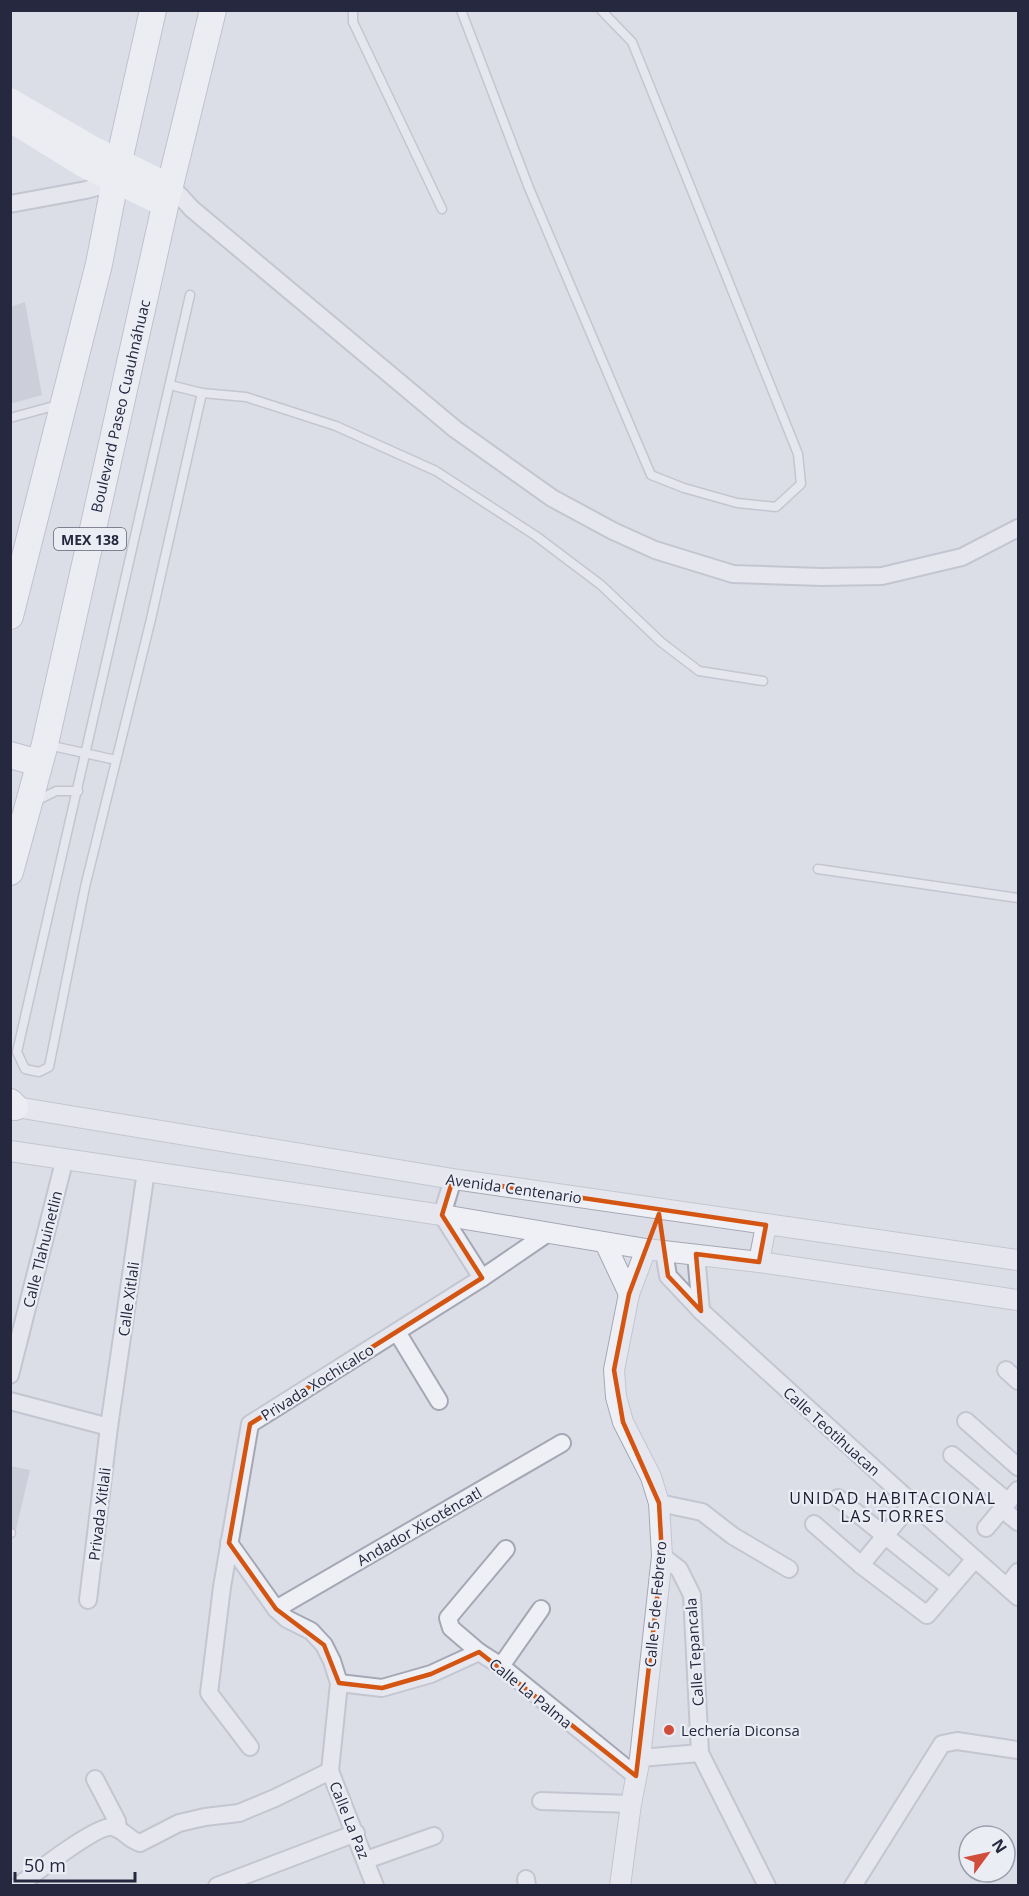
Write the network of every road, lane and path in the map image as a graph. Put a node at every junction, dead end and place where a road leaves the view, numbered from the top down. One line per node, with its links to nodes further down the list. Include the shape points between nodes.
1 (153, 10): 8 (main road, MEX 138)
2 (213, 10): 9 (main road, Boulevard Paseo Cuauhnáhuac / MEX 138)
3 (353, 10): 11 (lane, via 353,22)
4 (461, 10): 5 (lane, via 529,188 651,475 736,503 776,507 801,484 798,454 632,42)
5 (601, 10)
6 (10, 99): 8 (main road)
7 (10, 121): 8 (main road, via 81,165)
8 (116, 172): 9 (main road); 10 (street, via 86,190); 15 (main road, MEX 138, via 99,264)
9 (168, 196): 17 (street, via 192,209 455,429 552,498 655,550 734,574 882,576 962,557); 21 (main road, Boulevard Paseo Cuauhnáhuac / MEX 138)
10 (10, 204)
11 (442, 209)
12 (190, 295): 13 (lane)
13 (170, 386): 14 (lane); 22 (lane)
14 (202, 393): 20 (lane, via 246,397 336,426 436,471 592,578 661,642 699,670); 24 (lane)
15 (64, 404): 16 (lane); 18 (main road, MEX 138)
16 (10, 418)
17 (1018, 528)
18 (14, 584): 19 (main road, MEX 138)
19 (10, 616)
20 (763, 681)
21 (42, 753): 22 (lane); 23 (main road); 26 (main road, Boulevard Paseo Cuauhnáhuac / MEX 138)
22 (86, 754): 24 (lane); 25 (lane)
23 (10, 755)
24 (116, 760): 25 (lane, via 85,887 49,1067 39,1072 25,1069 17,1052)
25 (78, 790): 26 (lane, via 56,791)
26 (29, 806): 28 (main road, Boulevard Paseo Cuauhnáhuac / MEX 138)
27 (818, 869): 29 (lane)
28 (10, 872)
29 (1018, 898)
30 (12, 1105): 34 (street, Avenida Centenario)
31 (10, 1152): 32 (street)
32 (65, 1158): 33 (street); 48 (street, Calle Tlahuinetlin)
33 (146, 1171): 35 (street); 52 (street, Calle Xitlali)
34 (453, 1179): 35 (street); 36 (street, Avenida Centenario)
35 (442, 1215): 37 (street); 43 (street)
36 (766, 1225): 41 (street, Avenida Centenario); 42 (street)
37 (548, 1233): 38 (street); 43 (street, Privada Xochicalco)
38 (605, 1243): 39 (street); 44 (street)
39 (655, 1250): 40 (street); 44 (street, Calle 5 de Febrero); 46 (street, Calle Teotihuacan, via 668,1276)
40 (696, 1254): 42 (street); 46 (street)
41 (1018, 1260)
42 (759, 1262): 45 (street)
43 (482, 1278): 47 (street, Privada Xochicalco)
44 (629, 1294): 58 (street, Calle 5 de Febrero, via 614,1370 616,1397)
45 (1018, 1300)
46 (701, 1311): 59 (street, Calle Teotihuacan)
47 (398, 1332): 50 (street); 64 (street, Privada Xochicalco, via 250,1424)
48 (10, 1374)
49 (10, 1401): 52 (street)
50 (439, 1401)
51 (966, 1421): 55 (street)
52 (109, 1427): 73 (street, Privada Xitlali)
53 (562, 1443): 75 (street, Andador Xicoténcatl)
54 (952, 1455): 57 (street)
55 (1018, 1467)
56 (838, 1497): 63 (street)
57 (1009, 1500): 60 (street); 62 (street)
58 (659, 1503): 66 (street, Calle 5 de Febrero); 69 (street, via 702,1512 733,1536)
59 (912, 1503): 63 (street); 67 (street, Calle Teotihuacan)
60 (1018, 1522)
61 (814, 1524): 68 (street)
62 (986, 1528)
63 (885, 1534): 68 (street); 71 (street)
64 (229, 1543): 75 (street); 79 (street, Privada Xochicalco, via 209,1693)
65 (506, 1549): 76 (street, via 448,1618 451,1628)
66 (662, 1556): 81 (street, Calle Tepancala, via 679,1569 692,1595); 82 (street, Calle 5 de Febrero)
67 (975, 1559): 71 (street); 72 (street, Calle Teotihuacan)
68 (861, 1564): 71 (street, via 927,1615)
69 (789, 1569)
70 (1018, 1572): 72 (street)
71 (949, 1587)
72 (1013, 1592)
73 (88, 1600)
74 (541, 1609): 77 (street)
75 (276, 1610): 78 (street, via 311,1631 324,1645)
76 (479, 1652): 77 (street, Calle La Palma); 78 (street, Calle La Palma, via 431,1674 382,1688)
77 (501, 1666): 82 (street, Calle La Palma)
78 (339, 1683): 83 (street, Calle La Paz)
79 (250, 1747)
80 (1018, 1750): 97 (street, via 957,1741 942,1744)
81 (699, 1753): 82 (street); 96 (street, Calle Tepancala)
82 (638, 1767): 86 (street, Calle 5 de Febrero)
83 (330, 1771): 87 (street, via 239,1813 179,1823 140,1843); 88 (street, Calle La Paz)
84 (95, 1779): 87 (street)
85 (541, 1801): 86 (street)
86 (631, 1804): 95 (street, Calle 5 de Febrero)
87 (118, 1829): 92 (street, via 104,1828)
88 (356, 1833): 90 (street, Calle La Paz); 93 (street)
89 (434, 1836): 90 (street)
90 (366, 1860): 94 (street, Calle La Paz)
91 (10, 1882): 92 (street)
92 (17, 1886)
93 (218, 1886)
94 (375, 1886)
95 (620, 1886)
96 (767, 1886)
97 (853, 1886)

